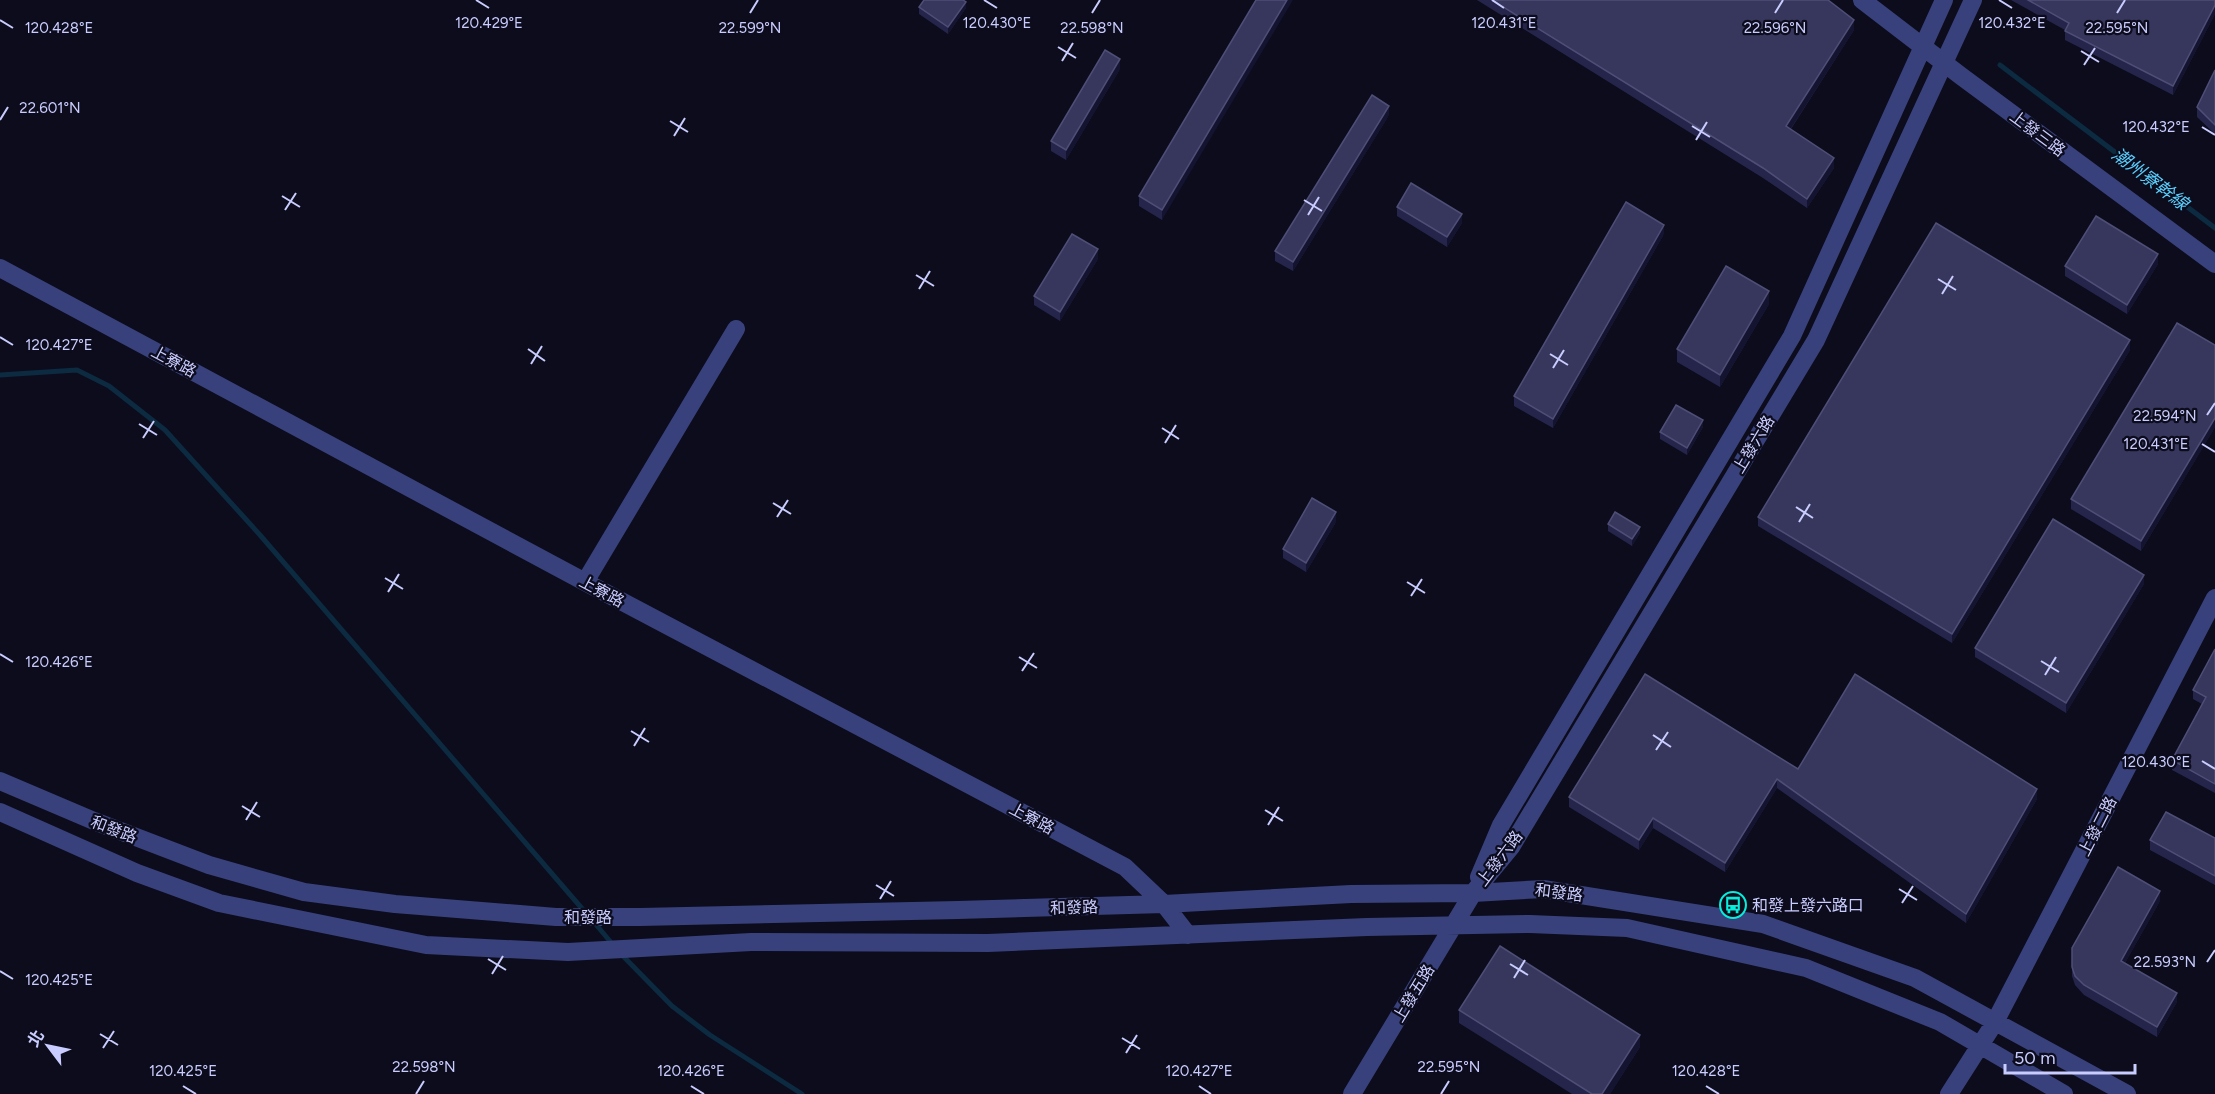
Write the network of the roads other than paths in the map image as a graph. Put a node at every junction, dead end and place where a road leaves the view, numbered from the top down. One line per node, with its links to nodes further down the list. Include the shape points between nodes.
1 (1862, 0): 4 (street, 上發三路)
2 (1944, 0): 4 (street, 上發六路)
3 (1973, 0): 5 (street, 上發六路)
4 (1922, 46): 5 (street, 上發三路); 13 (street, 上發六路, via 1792,336 1501,825)
5 (1944, 63): 6 (street, 上發三路); 13 (street, 上發六路, via 1816,340 1511,847)
6 (2215, 264)
7 (0, 268): 9 (street, 上寮路)
8 (736, 329): 9 (street)
9 (585, 582): 14 (street, 上寮路, via 1125,867)
10 (2215, 598): 17 (street, 上發二路)
11 (0, 781): 14 (street, 和發路, via 208,865 304,892 395,904 556,917 640,917)
12 (0, 812): 16 (street, 和發路, via 137,873 219,903 426,945 568,952 751,942 988,943)
13 (1473, 893): 14 (street, 和發路, via 1351,894); 15 (street, 上發五路); 17 (street, 和發路, via 1543,888 1763,924 1915,978)
14 (1164, 904): 16 (street, 上寮路)
15 (1453, 926): 16 (street, 和發路); 18 (street, 和發路, via 1627,927 1795,965 1940,1022); 19 (street, 上發五路)
16 (1188, 935)
17 (1995, 1022): 18 (street); 22 (street, 和發路)
18 (1980, 1046): 20 (street); 21 (street, 和發路)
19 (1352, 1094)
20 (1949, 1094)
21 (2064, 1094)
22 (2127, 1094)

